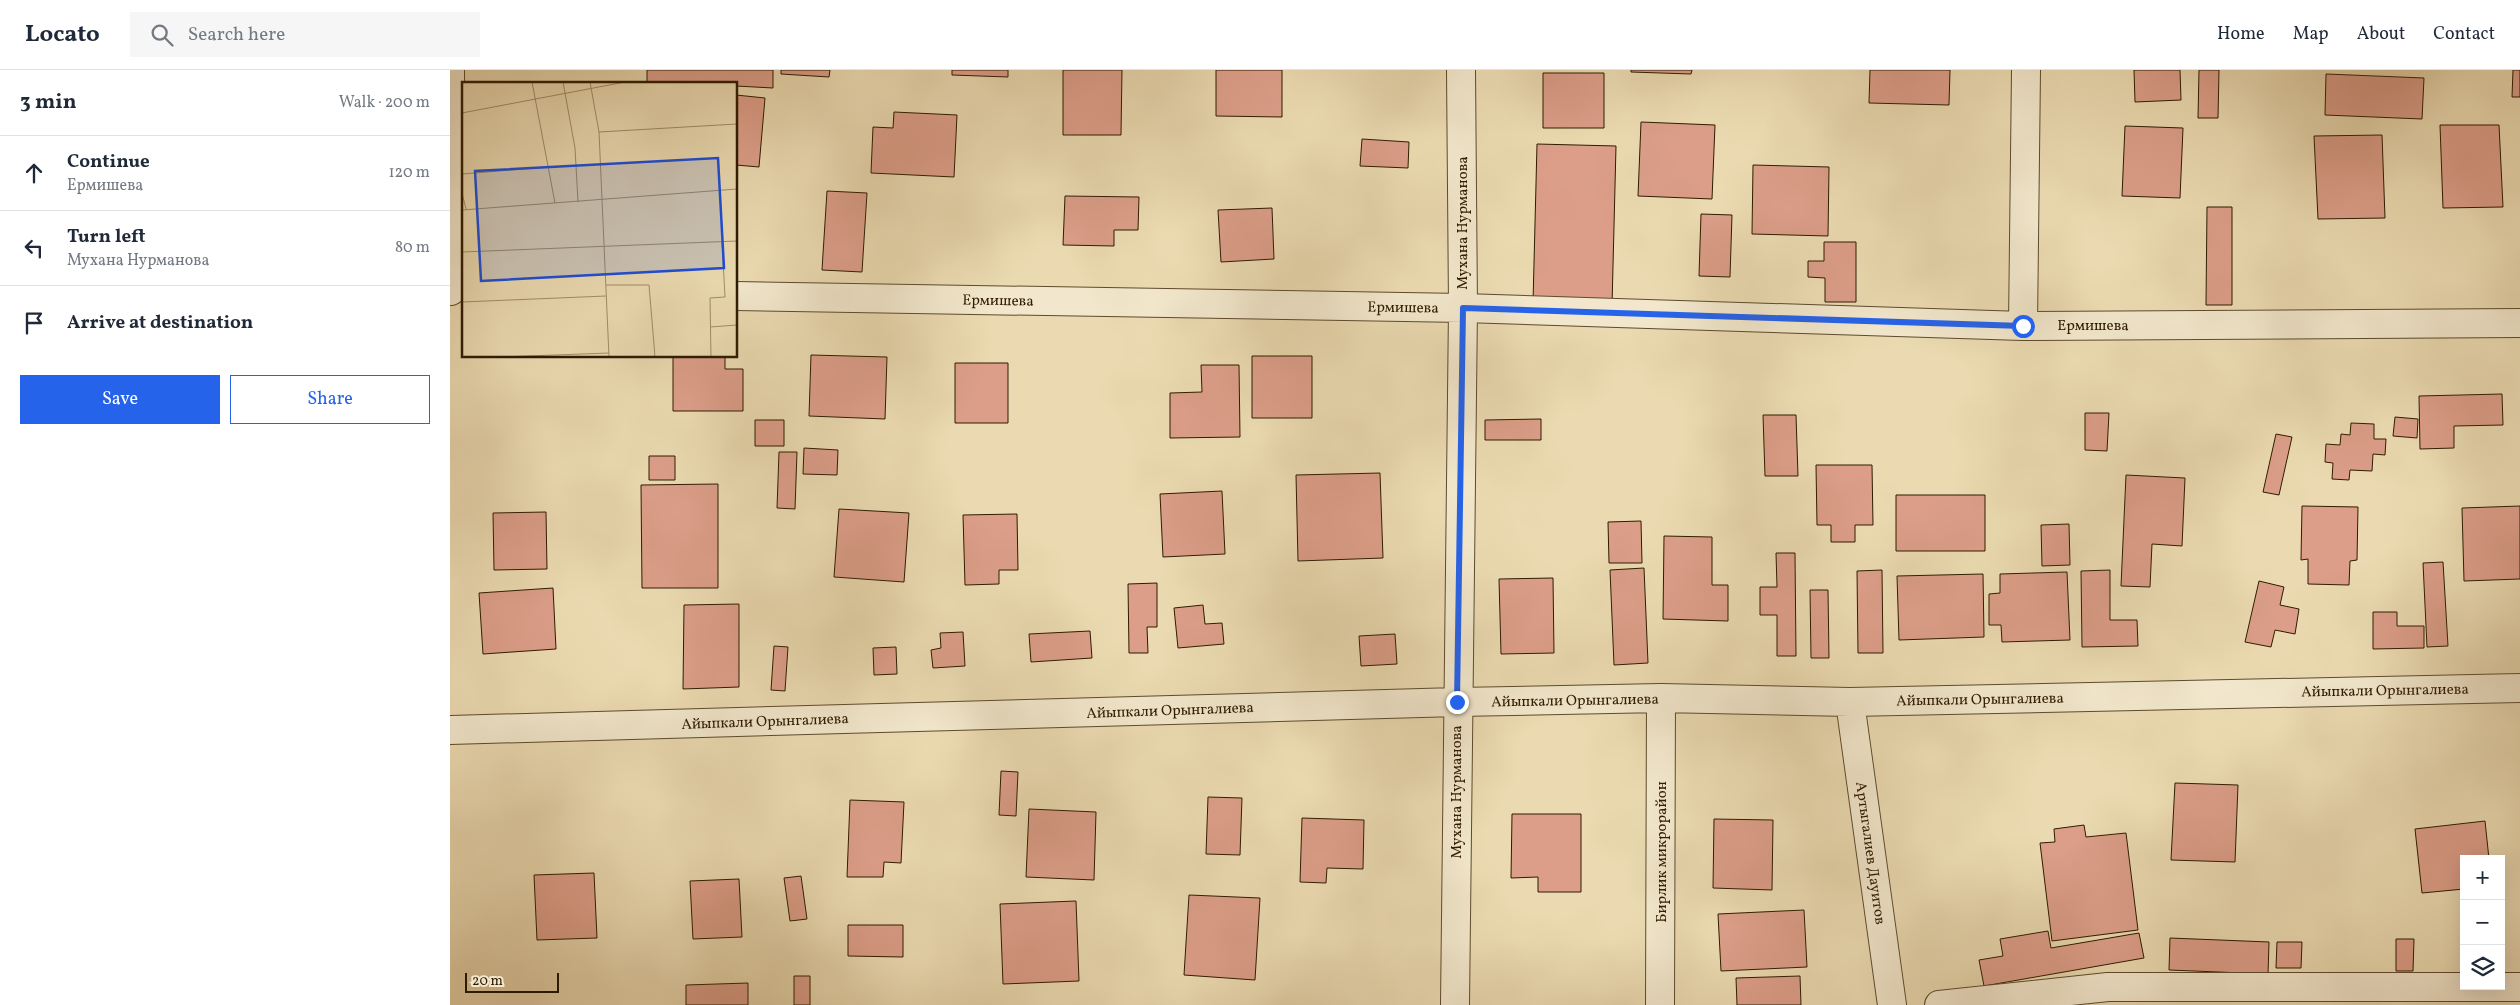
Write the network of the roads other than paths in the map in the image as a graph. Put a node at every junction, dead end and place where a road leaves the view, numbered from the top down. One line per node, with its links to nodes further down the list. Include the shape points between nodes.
1 (450, 70): 4 (street)
2 (1461, 70): 6 (street, Мухана Нурманова)
3 (2026, 70): 8 (street)
4 (455, 291)
5 (738, 296): 6 (street, Ермишева)
6 (1463, 308): 8 (street, Ермишева); 11 (street, Мухана Нурманова)
7 (2520, 323): 8 (street, Ермишева)
8 (2023, 326)
9 (2520, 688): 12 (street, Айыпкали Орынгалиева)
10 (1661, 698): 11 (street, Айыпкали Орынгалиева); 12 (street, Айыпкали Орынгалиева); 16 (street, Бирлик микрорайон)
11 (1457, 702): 13 (street, Айыпкали Орынгалиева); 15 (street, Мухана Нурманова)
12 (1850, 702): 17 (street, Артыгалиев Дауитов)
13 (450, 730)
14 (2520, 987): 18 (street, via 2108,987)
15 (1454, 1005)
16 (1660, 1005)
17 (1892, 1005)
18 (1939, 1005)

